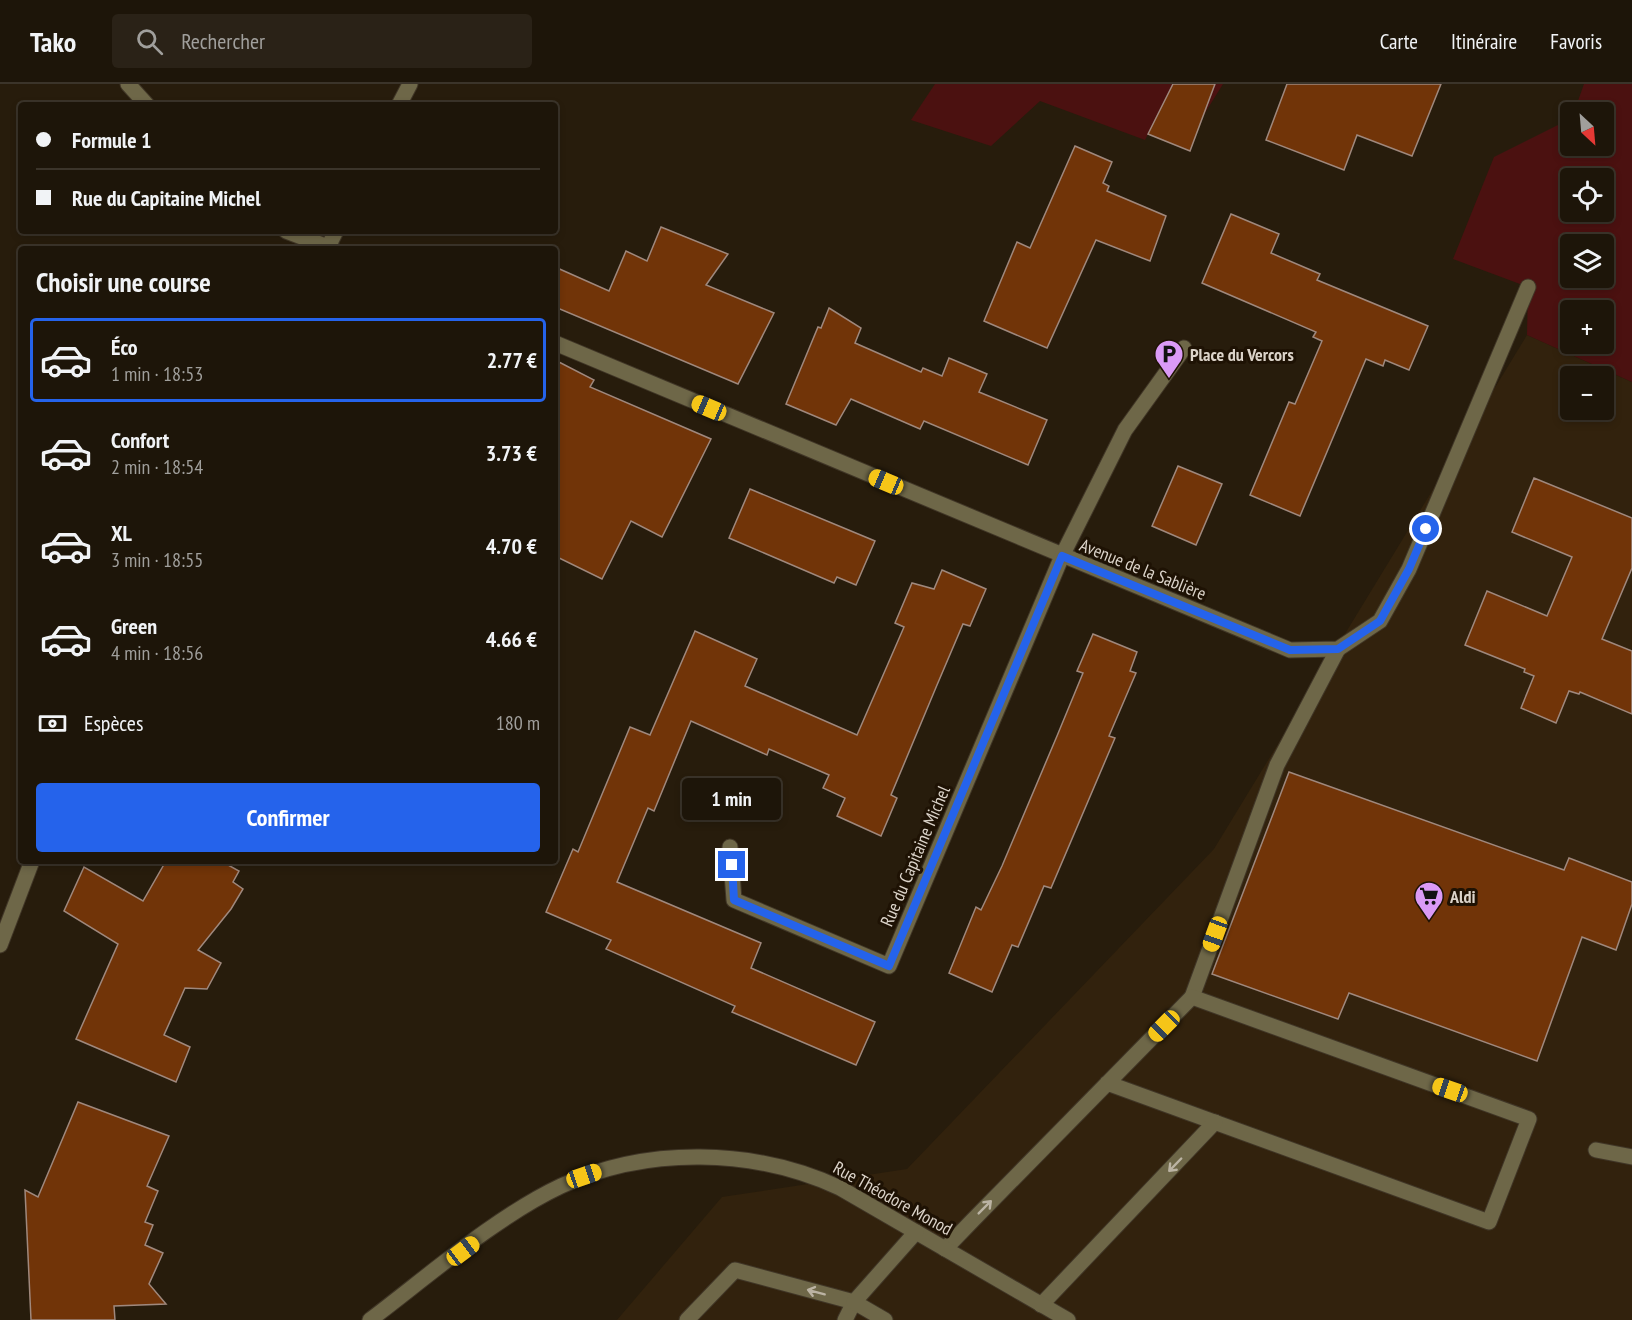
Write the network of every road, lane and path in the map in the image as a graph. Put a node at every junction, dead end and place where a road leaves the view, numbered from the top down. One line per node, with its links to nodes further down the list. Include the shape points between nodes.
1 (128, 84): 3 (street)
2 (410, 84): 4 (street)
3 (144, 102)
4 (401, 102)
5 (294, 234): 6 (street)
6 (325, 246)
7 (1528, 287): 11 (street, via 1409,569 1380,621)
8 (558, 344): 10 (street, Avenue de la Sablière)
9 (1184, 348): 10 (street, via 1125,430)
10 (1062, 556): 11 (street, Avenue de la Sablière, via 1290,650); 12 (street, Rue du Capitaine Michel, via 889,966 734,900)
11 (1338, 649): 15 (street, via 1277,765)
12 (730, 847)
13 (31, 864): 14 (street)
14 (0, 945)
15 (1192, 997): 16 (street); 17 (street, via 1530,1119 1489,1222)
16 (1107, 1083): 17 (street); 21 (street, one-way to 16)
17 (1215, 1122): 23 (street, one-way to 23)
18 (1596, 1150): 19 (street)
19 (1632, 1157)
20 (916, 1232): 21 (street, Rue Théodore Monod); 22 (street); 24 (street, Rue Théodore Monod, via 840,1188 792,1169 704,1158 641,1162 584,1176 539,1198)
21 (945, 1249): 23 (street, Rue Théodore Monod)
22 (854, 1302): 25 (street, one-way to 25, via 735,1270); 26 (street); 27 (street)
23 (1041, 1305): 28 (street, Rue Théodore Monod)
24 (370, 1320)
25 (687, 1320)
26 (845, 1320)
27 (885, 1320)
28 (1068, 1320)

